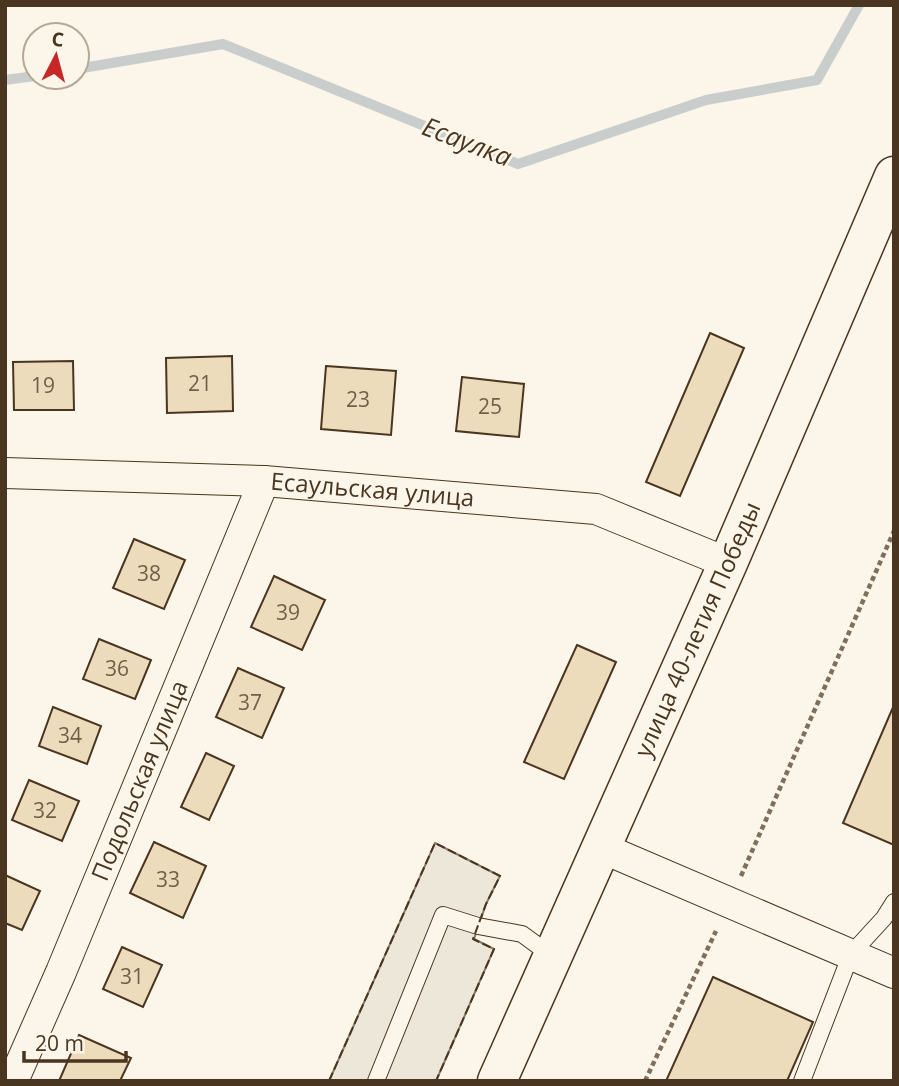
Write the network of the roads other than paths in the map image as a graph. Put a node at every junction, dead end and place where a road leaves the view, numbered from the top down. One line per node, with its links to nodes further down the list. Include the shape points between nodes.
1 (894, 176): 4 (main road, улица 40-летия Победы)
2 (5, 473): 3 (street, Есаульская улица)
3 (264, 481): 4 (street, Есаульская улица, via 596,509); 10 (street, Подольская улица)
4 (728, 563): 5 (main road, улица 40-летия Победы)
5 (602, 848): 7 (street); 8 (main road, улица 40-летия Победы)
6 (894, 902): 7 (lane)
7 (850, 954): 9 (street); 13 (lane)
8 (552, 956): 11 (lane, via 522,934 443,915); 12 (main road, улица 40-летия Победы)
9 (894, 973)
10 (13, 1081)
11 (376, 1081)
12 (497, 1081)
13 (802, 1081)

